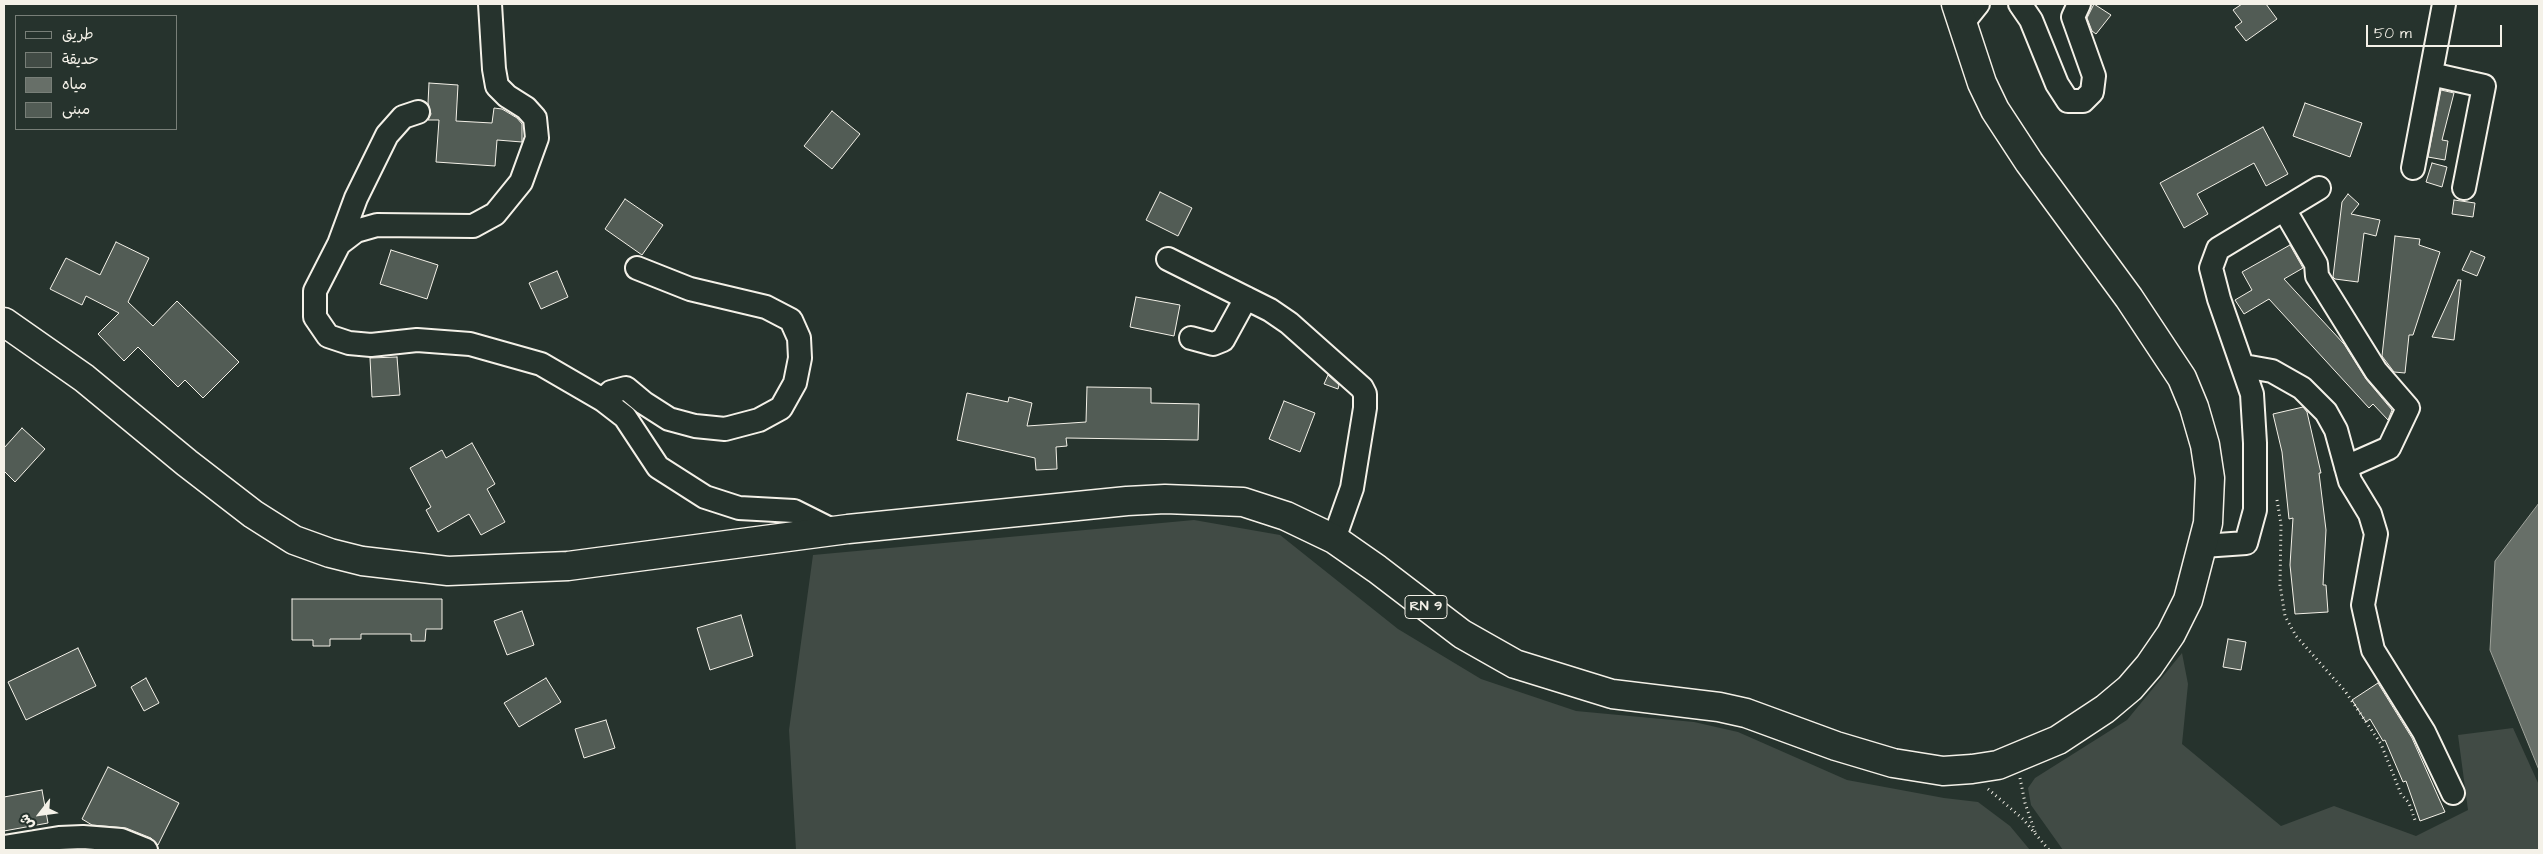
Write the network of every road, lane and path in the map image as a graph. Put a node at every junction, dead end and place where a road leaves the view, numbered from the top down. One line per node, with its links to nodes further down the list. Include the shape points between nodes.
1 (490, 4): 12 (street, via 497,86 534,118 536,138 521,182 495,214 473,226 377,225 356,231)
2 (2020, 4): 3 (street, via 2031,20 2057,84 2068,100 2083,101 2092,92 2094,76 2074,17)
3 (2079, 4)
4 (2444, 4): 6 (street)
5 (1965, 10): 24 (main road, RN 9, via 1982,83 1995,110 2130,298 2182,378 2202,435 2210,478 2208,523)
6 (2430, 74): 8 (street); 10 (street, via 2484,86)
7 (418, 112): 12 (street, via 403,117 387,135 356,198)
8 (2413, 168)
9 (2319, 188): 11 (street)
10 (2464, 188)
11 (2284, 209): 18 (street, via 2218,249 2211,268); 20 (street, via 2316,264 2317,276 2376,371 2408,408 2389,448)
12 (339, 244): 19 (street, via 315,291 315,317 328,336 348,343 371,345 417,340 470,344 541,364)
13 (1168, 258): 15 (street)
14 (637, 268): 19 (street, via 690,289 766,307 791,320 798,338 800,358 795,383 780,408 759,420 726,429 696,426 669,418 644,404 626,388 611,392)
15 (1246, 298): 17 (street, via 1223,340 1213,344); 23 (street, via 1289,323 1357,383 1365,394 1352,488)
16 (4, 322): 22 (main road, RN 9, via 84,378 253,514 294,540 330,553 362,561 448,571 568,566)
17 (1191, 338)
18 (2244, 366): 20 (street, via 2272,371 2302,388 2336,430); 24 (street, via 2253,406 2255,510 2246,543)
19 (603, 400): 22 (street, via 625,417 658,467 705,497 739,508 794,511)
20 (2346, 467): 27 (street, via 2350,481 2370,514 2376,534 2363,605 2373,650 2424,732)
21 (2276, 496): 28 (path, via 2281,524 2280,585 2285,616 2296,636 2345,692 2381,744)
22 (834, 531): 23 (main road, RN 9, via 1174,499 1243,502 1286,516)
23 (1334, 539): 26 (main road, RN 9, via 1462,634 1515,664 1612,694 1746,713 1893,764)
24 (2203, 546): 25 (main road, RN 9, via 2188,600 2171,634 2143,673 2105,710 2058,740)
25 (2028, 754): 26 (main road, RN 9, via 1998,765); 29 (path, via 2020,779)
26 (1963, 770): 29 (path, via 2005,802)
27 (2453, 793)
28 (2416, 823)
29 (2036, 835): 32 (path)
30 (4, 847): 31 (street, via 83,837 121,840)
31 (146, 850)
32 (2049, 850)

